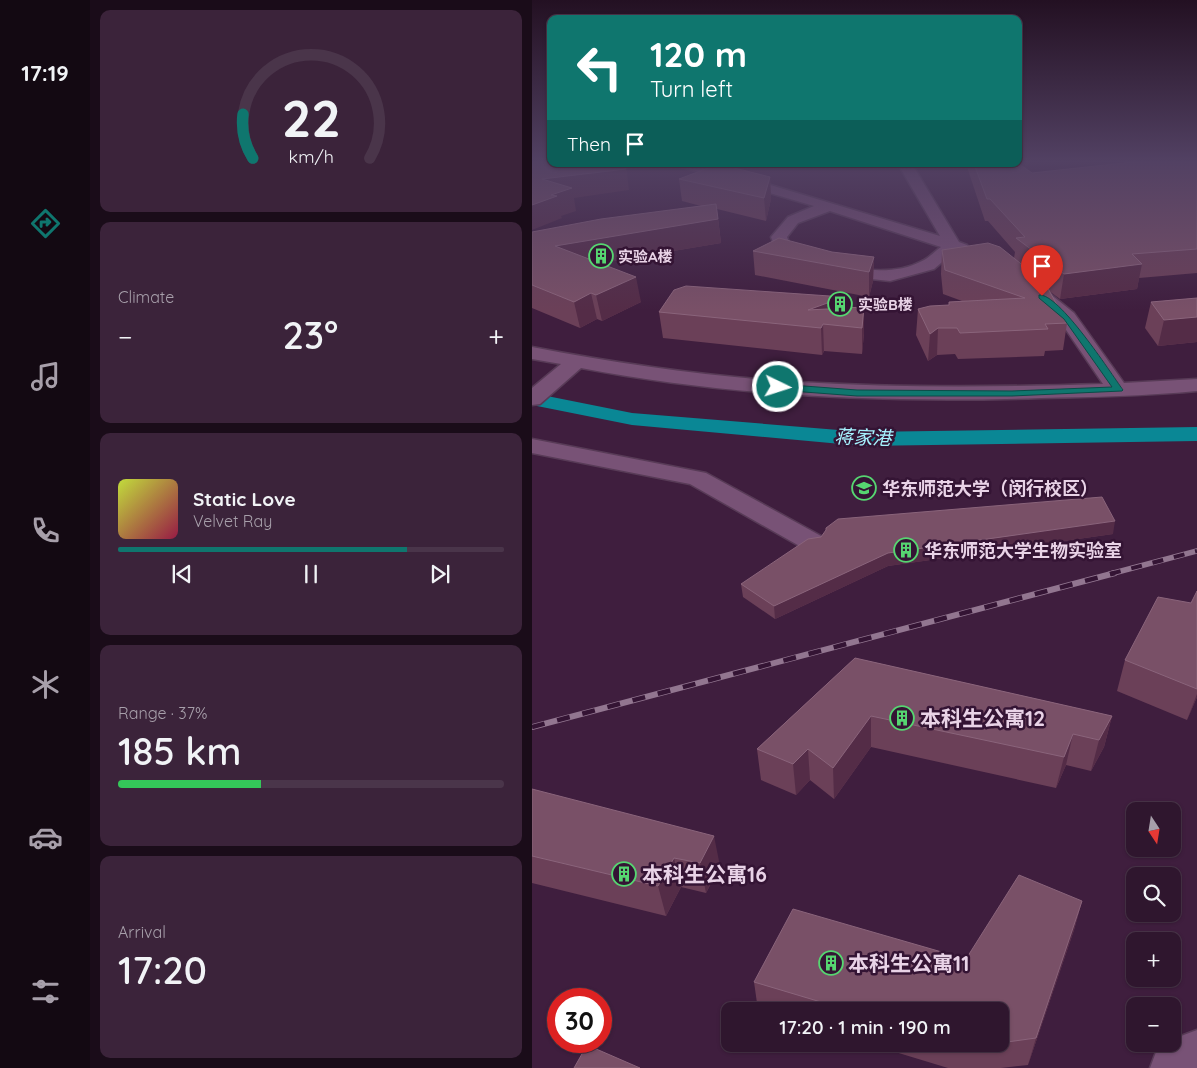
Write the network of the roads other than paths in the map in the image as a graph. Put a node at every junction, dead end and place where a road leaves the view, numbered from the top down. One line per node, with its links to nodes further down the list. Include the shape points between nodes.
1 (818, 210): 4 (street, via 793,220 780,237 786,256 833,270 890,276 928,265)
2 (840, 210): 4 (street)
3 (932, 210): 4 (street)
4 (953, 245): 5 (street)
5 (979, 255)
6 (1018, 277): 10 (street, via 1067,317)
7 (532, 353): 8 (street)
8 (576, 362): 10 (street, via 699,381 857,393 1012,394); 11 (street)
9 (1196, 385): 10 (street)
10 (1118, 390)
11 (532, 399)
12 (532, 446): 13 (street, via 697,478)
13 (812, 542)
14 (1196, 1052): 15 (street)
15 (1172, 1068)

